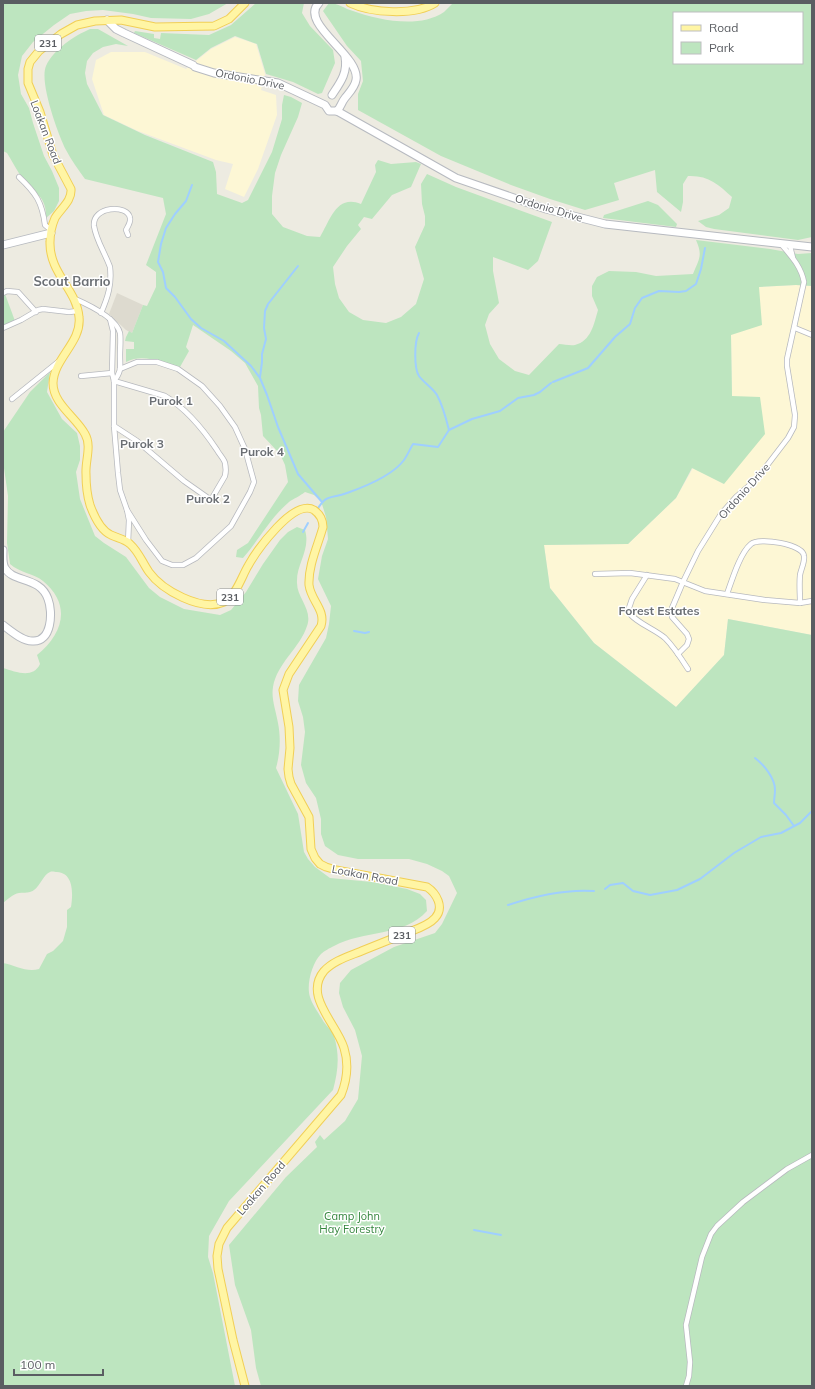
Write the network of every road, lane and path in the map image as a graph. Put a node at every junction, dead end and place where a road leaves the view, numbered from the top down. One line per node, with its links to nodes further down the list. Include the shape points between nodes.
1 (245, 3): 5 (main road, Loakan Road / 231, via 229,19 214,26 155,27 121,20)
2 (319, 3): 6 (street, via 315,8 315,18)
3 (350, 3): 4 (main road, via 386,12 415,9)
4 (435, 3)
5 (107, 20): 9 (street, Ordonio Drive, via 124,33 194,66 214,73 278,83); 12 (main road, Loakan Road / 231, via 86,22 70,28 39,51 28,69 28,83 53,155 71,189 70,197 56,218)
6 (345, 55): 7 (street, via 346,69); 8 (street, via 355,70 356,81)
7 (332, 95): 8 (street); 9 (street, via 326,100)
8 (341, 102): 10 (street)
9 (325, 105): 10 (street, Ordonio Drive, via 330,111)
10 (337, 111): 14 (street, Ordonio Drive, via 456,178 546,209 609,225)
11 (19, 177): 12 (street, via 38,198 45,225)
12 (51, 232): 15 (street); 20 (main road, Loakan Road / 231, via 53,261)
13 (128, 234): 23 (street, via 126,230 130,217 124,211 105,210 96,216 95,231 111,272 110,290)
14 (781, 244): 16 (street, Ordonio Drive); 18 (street, Ordonio Drive)
15 (3, 245)
16 (790, 246): 17 (street, Ordonio Drive); 18 (street, Ordonio Drive)
17 (812, 247)
18 (794, 260): 26 (street, Ordonio Drive, via 803,273 804,282)
19 (3, 293): 22 (street, via 18,292)
20 (73, 298): 21 (main road, Loakan Road / 231); 23 (street)
21 (78, 310): 22 (street, via 62,312 48,309); 28 (main road, Loakan Road / 231, via 78,328)
22 (36, 312): 25 (street)
23 (101, 313): 24 (street)
24 (110, 319): 29 (street, via 120,333); 30 (street, via 113,331)
25 (3, 328)
26 (795, 328): 27 (street); 40 (street, Ordonio Drive, via 787,354 795,415 794,427 762,472 721,514 698,551)
27 (812, 335)
28 (62, 358): 33 (street); 36 (main road, Loakan Road / 231, via 55,373 54,389 64,408 86,435 89,444 86,488 90,504 100,526 106,532)
29 (120, 369): 32 (street, via 120,374); 35 (street, via 137,362 157,362 178,369 202,386 235,428 245,449 254,482 231,526 196,558 183,565 172,565 162,561)
30 (112, 373): 31 (street); 32 (street)
31 (81, 376)
32 (114, 381): 34 (street); 34 (street, via 165,396 198,424 225,462 225,476 211,500 137,441)
33 (12, 399)
34 (114, 426): 35 (street, via 120,490)
35 (127, 510): 36 (street)
36 (128, 542): 48 (main road, Loakan Road / 231, via 162,586 201,604 219,604 232,596 262,545 292,513 306,508 322,518 323,527 310,572 310,587 323,620 289,674 283,690 289,727 288,769 291,784 309,817 311,849 320,864 336,870 426,887 436,894 440,906 436,918 421,927 337,961 323,972 319,979 317,994 320,1004 344,1048 347,1066 345,1085 341,1095 326,1114 231,1222 219,1244 218,1269)
37 (3, 550): 44 (street, via 7,570 42,588 49,601 51,619 46,634 38,641 27,640)
38 (595, 574): 39 (street, via 621,572)
39 (647, 575): 40 (street); 45 (street, via 628,610 633,618 667,640)
40 (683, 582): 41 (street, via 705,591); 45 (street, Ordonio Drive, via 671,613 674,621 689,639)
41 (727, 594): 43 (street); 43 (street, via 738,564 750,544 762,541 794,546 802,552 804,556 800,576)
42 (812, 601): 43 (street)
43 (800, 603)
44 (3, 625)
45 (678, 654): 46 (street)
46 (688, 669)
47 (812, 1155): 49 (street, via 787,1169 743,1202 716,1226 711,1234 702,1257 686,1325 690,1362)
48 (246, 1386)
49 (686, 1386)

